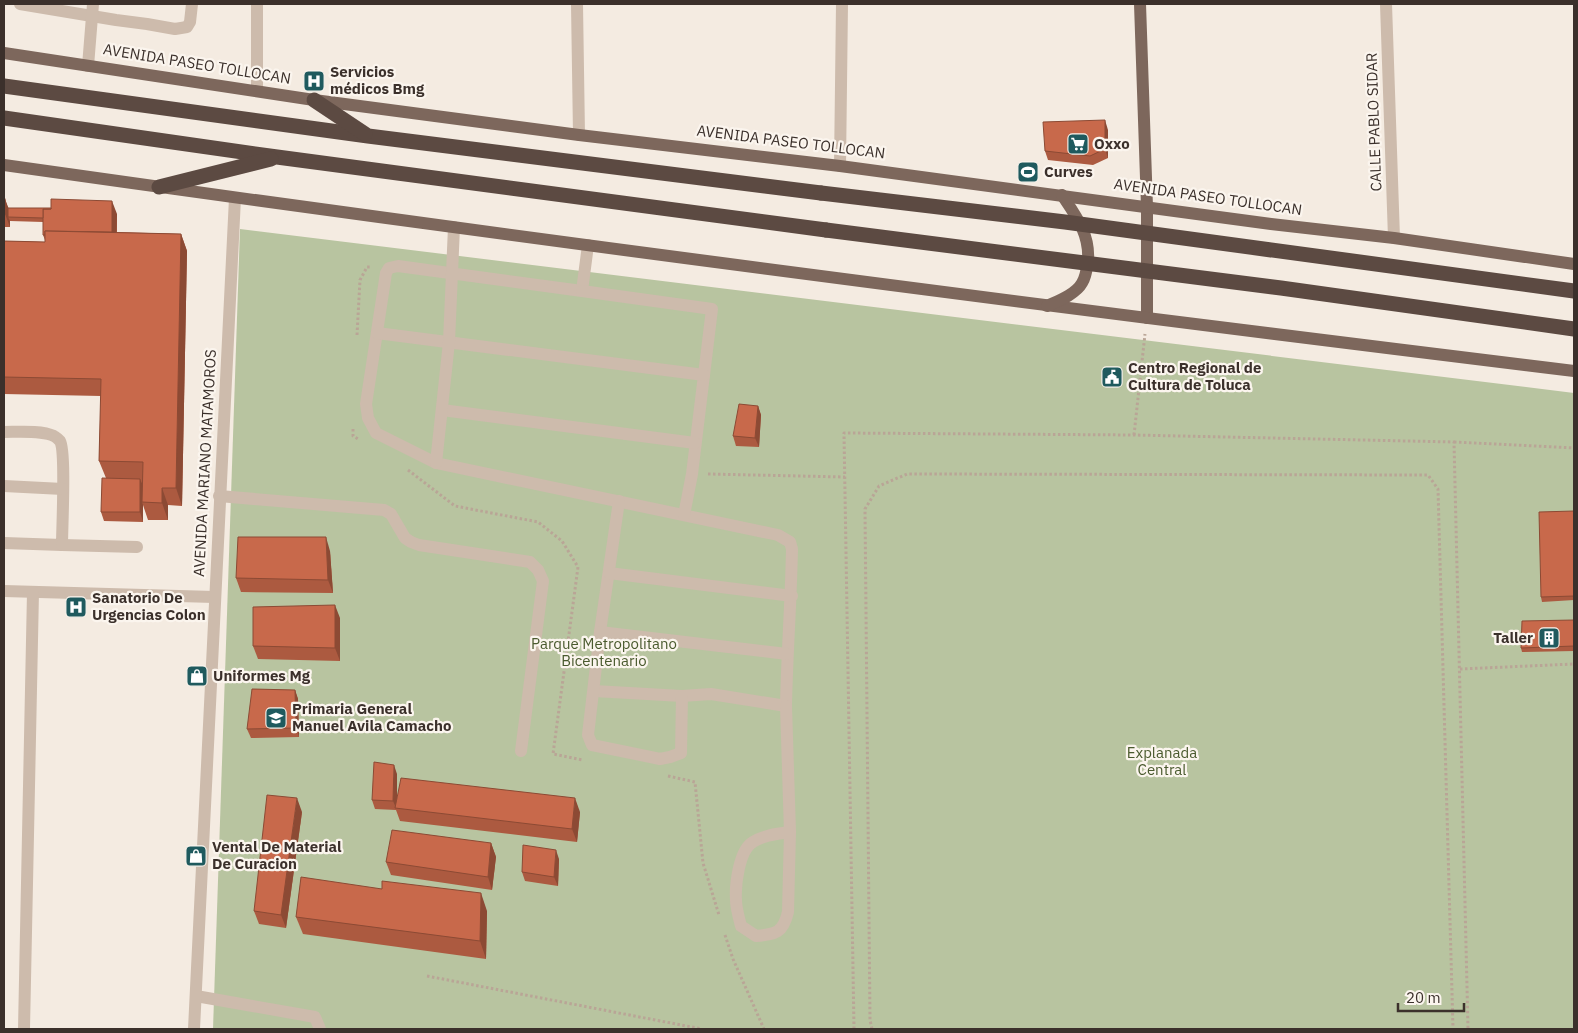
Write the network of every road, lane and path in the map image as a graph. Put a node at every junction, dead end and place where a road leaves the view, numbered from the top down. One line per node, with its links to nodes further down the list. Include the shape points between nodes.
1 (20, 4): 8 (street)
2 (192, 4): 8 (street, via 190,22 182,29)
3 (257, 4): 12 (street)
4 (577, 4): 15 (street)
5 (842, 4): 19 (street)
6 (1140, 4): 23 (main road)
7 (1386, 4): 25 (street, CALLE PABLO SIDAR)
8 (92, 10): 10 (street)
9 (4, 53): 10 (main road, AVENIDA PASEO TOLLOCAN)
10 (88, 66): 12 (main road, AVENIDA PASEO TOLLOCAN)
11 (4, 86): 16 (highway)
12 (257, 91): 13 (main road, AVENIDA PASEO TOLLOCAN)
13 (314, 100): 15 (main road, AVENIDA PASEO TOLLOCAN); 16 (highway)
14 (4, 118): 17 (highway)
15 (579, 135): 19 (main road, AVENIDA PASEO TOLLOCAN)
16 (368, 136): 30 (highway, bridge, via 1064,222)
17 (277, 157): 20 (highway); 33 (highway, bridge)
18 (4, 165): 20 (main road)
19 (840, 166): 21 (main road, AVENIDA PASEO TOLLOCAN)
20 (159, 187): 22 (main road)
21 (1062, 194): 23 (main road, AVENIDA PASEO TOLLOCAN); 31 (main road, via 1086,236 1088,267 1082,284)
22 (235, 198): 24 (main road); 49 (street, AVENIDA MARIANO MATAMOROS)
23 (1148, 207): 25 (main road, AVENIDA PASEO TOLLOCAN); 32 (main road)
24 (454, 227): 26 (main road); 28 (street)
25 (1394, 238): 27 (main road, AVENIDA PASEO TOLLOCAN)
26 (588, 245): 29 (street); 31 (main road)
27 (1574, 264)
28 (451, 274): 29 (street); 34 (street, via 398,266 389,268); 35 (street)
29 (582, 291): 37 (street, via 712,309)
30 (1574, 291)
31 (1047, 306): 32 (main road)
32 (1147, 318): 36 (main road); 40 (path)
33 (1574, 329)
34 (377, 333): 35 (street); 44 (street, via 366,404 368,418 376,433)
35 (449, 342): 37 (street); 38 (street)
36 (1574, 371)
37 (704, 375): 42 (street)
38 (442, 410): 42 (street); 44 (street)
39 (4, 432): 48 (street, via 55,436 60,441 62,452)
40 (1134, 435): 41 (path); 46 (path, via 844,434)
41 (1454, 442): 43 (path); 63 (path)
42 (696, 443): 45 (street)
43 (1574, 448)
44 (436, 463): 50 (street)
45 (692, 474): 46 (path); 51 (street)
46 (845, 477): 75 (path)
47 (4, 486): 48 (street)
48 (63, 489): 53 (street)
49 (219, 496): 59 (street, AVENIDA MARIANO MATAMOROS); 67 (street, via 384,510 391,514 405,538 419,545 530,562 536,566 543,581)
50 (620, 501): 51 (street); 55 (street)
51 (684, 515): 58 (street, via 785,538 792,549)
52 (4, 543): 53 (street)
53 (62, 545): 54 (street)
54 (137, 547)
55 (609, 573): 58 (street); 60 (street)
56 (4, 591): 57 (street)
57 (33, 592): 59 (street); 71 (street)
58 (792, 596): 61 (street)
59 (214, 598): 70 (street, AVENIDA MARIANO MATAMOROS)
60 (600, 632): 61 (street); 64 (street)
61 (787, 654): 66 (street)
62 (1574, 664): 63 (path)
63 (1460, 669): 78 (path)
64 (594, 691): 65 (street); 65 (street, via 588,735 592,745 660,759 681,754)
65 (682, 696): 66 (street, via 711,694)
66 (786, 706): 68 (street)
67 (521, 751)
68 (790, 832): 68 (street, via 785,924 775,934 756,936 741,926 736,900 743,856 751,843)
69 (427, 976): 74 (path)
70 (196, 996): 72 (street, AVENIDA MARIANO MATAMOROS); 73 (street, via 314,1017)
71 (24, 1029)
72 (194, 1029)
73 (320, 1029)
74 (702, 1029)
75 (854, 1029)
76 (872, 1029): 77 (path, via 865,509 879,486 907,474 927,474 1428,476 1438,489)
77 (1453, 1029)
78 (1468, 1029)

